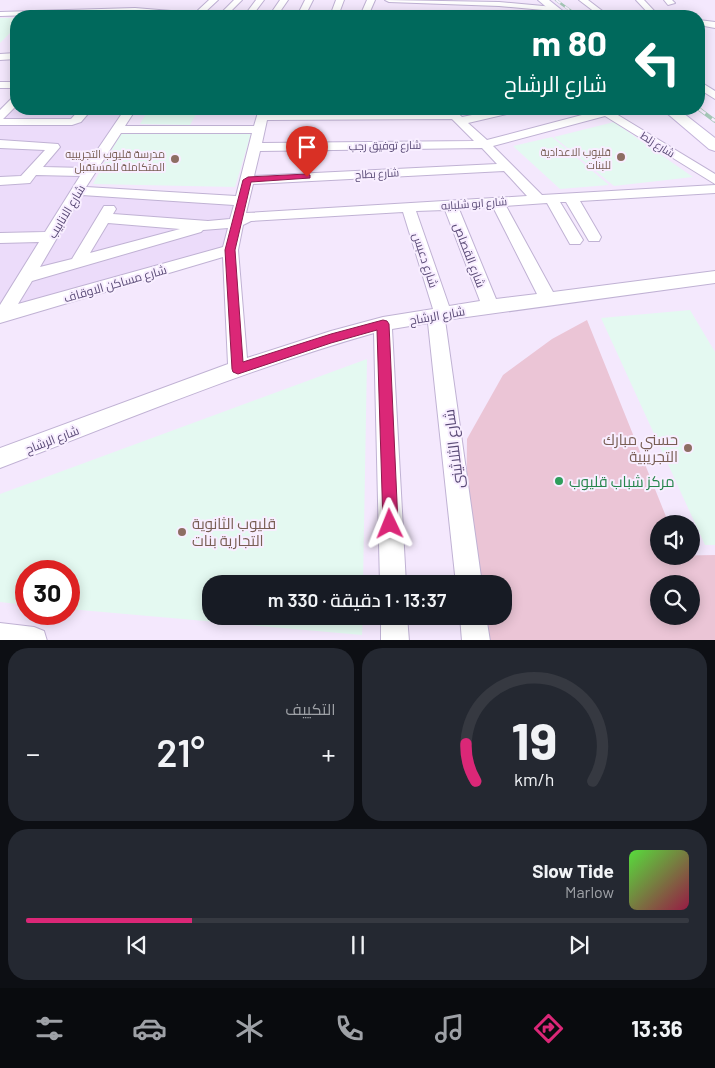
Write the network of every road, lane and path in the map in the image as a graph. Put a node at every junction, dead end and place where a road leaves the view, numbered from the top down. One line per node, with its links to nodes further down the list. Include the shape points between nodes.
1 (129, 0): 16 (street)
2 (149, 0): 17 (street)
3 (214, 0): 19 (street)
4 (238, 0): 20 (street)
5 (389, 0): 14 (street)
6 (408, 0): 10 (street); 14 (street)
7 (535, 0): 21 (main road)
8 (583, 0): 22 (street)
9 (640, 0): 23 (street)
10 (464, 1): 11 (street, via 476,6)
11 (499, 2): 21 (street)
12 (29, 4): 15 (street)
13 (181, 4): 18 (street)
14 (398, 4)
15 (22, 10)
16 (114, 10)
17 (141, 10)
18 (173, 10)
19 (203, 10)
20 (228, 10)
21 (552, 10)
22 (597, 10)
23 (649, 10)
24 (8, 57): 25 (street)
25 (0, 64)
26 (10, 106): 35 (street)
27 (41, 115): 38 (street)
28 (81, 115): 38 (street, via 72,122)
29 (126, 115): 39 (street, شارع الانابيب)
30 (454, 115): 36 (street); 43 (street)
31 (586, 115): 43 (street, شارع توفيق رجب)
32 (612, 115): 51 (street, شارع زلط)
33 (676, 115): 45 (main road)
34 (687, 115): 40 (main road)
35 (0, 116)
36 (262, 119): 39 (street); 44 (street)
37 (0, 122): 38 (street)
38 (34, 122)
39 (116, 129): 49 (street, شارع الانابيب)
40 (715, 137)
41 (0, 144): 42 (street)
42 (13, 144): 46 (street); 48 (street, via 54,146)
43 (485, 144): 44 (street, شارع توفيق رجب); 47 (street)
44 (255, 146): 50 (street)
45 (715, 146)
46 (0, 159)
47 (507, 167): 50 (street, شارع بطاح); 57 (street)
48 (34, 171): 49 (street); 52 (street, via 23,181)
49 (89, 172): 54 (street, شارع الانابيب)
50 (248, 180): 58 (street)
51 (715, 180)
52 (0, 181)
53 (715, 189): 56 (street, شارع ابو شلبايه)
54 (78, 191): 55 (street); 65 (street, شارع الانابيب)
55 (118, 193): 58 (street); 62 (street)
56 (570, 197): 57 (street, شارع ابو شلبايه); 66 (street)
57 (544, 198): 59 (street, شارع ابو شلبايه); 68 (street)
58 (242, 201): 63 (street)
59 (497, 201): 60 (street, شارع ابو شلبايه); 73 (street)
60 (450, 204): 61 (street, شارع ابو شلبايه); 74 (street, شارع القصاص)
61 (408, 207): 63 (street, شارع ابو شلبايه, via 248,218); 75 (street, شارع دعبس)
62 (104, 218): 64 (street); 70 (street)
63 (235, 223): 64 (street, شارع ابو شلبايه); 69 (street)
64 (208, 226): 70 (street)
65 (50, 236): 67 (street); 72 (street, شارع الانابيب)
66 (594, 237)
67 (1, 239)
68 (575, 240)
69 (230, 250): 76 (street, شارع مساكن الاوقاف); 78 (street)
70 (77, 263): 72 (street)
71 (715, 276): 73 (street, شارع الرشاح)
72 (26, 277): 76 (street, شارع الانابيب)
73 (548, 298): 74 (street, شارع الرشاح)
74 (490, 306): 75 (street, شارع الرشاح)
75 (440, 314): 77 (street, شارع الرشاح); 81 (street, شارع الثلاثينى)
76 (2, 316)
77 (383, 324): 78 (street, شارع الرشاح); 80 (street)
78 (238, 369): 79 (street, شارع الرشاح)
79 (0, 458)
80 (393, 575)
81 (468, 575)
82 (394, 625): 86 (street)
83 (474, 625): 87 (street)
84 (0, 636): 85 (street)
85 (34, 640)
86 (395, 640)
87 (476, 640)

